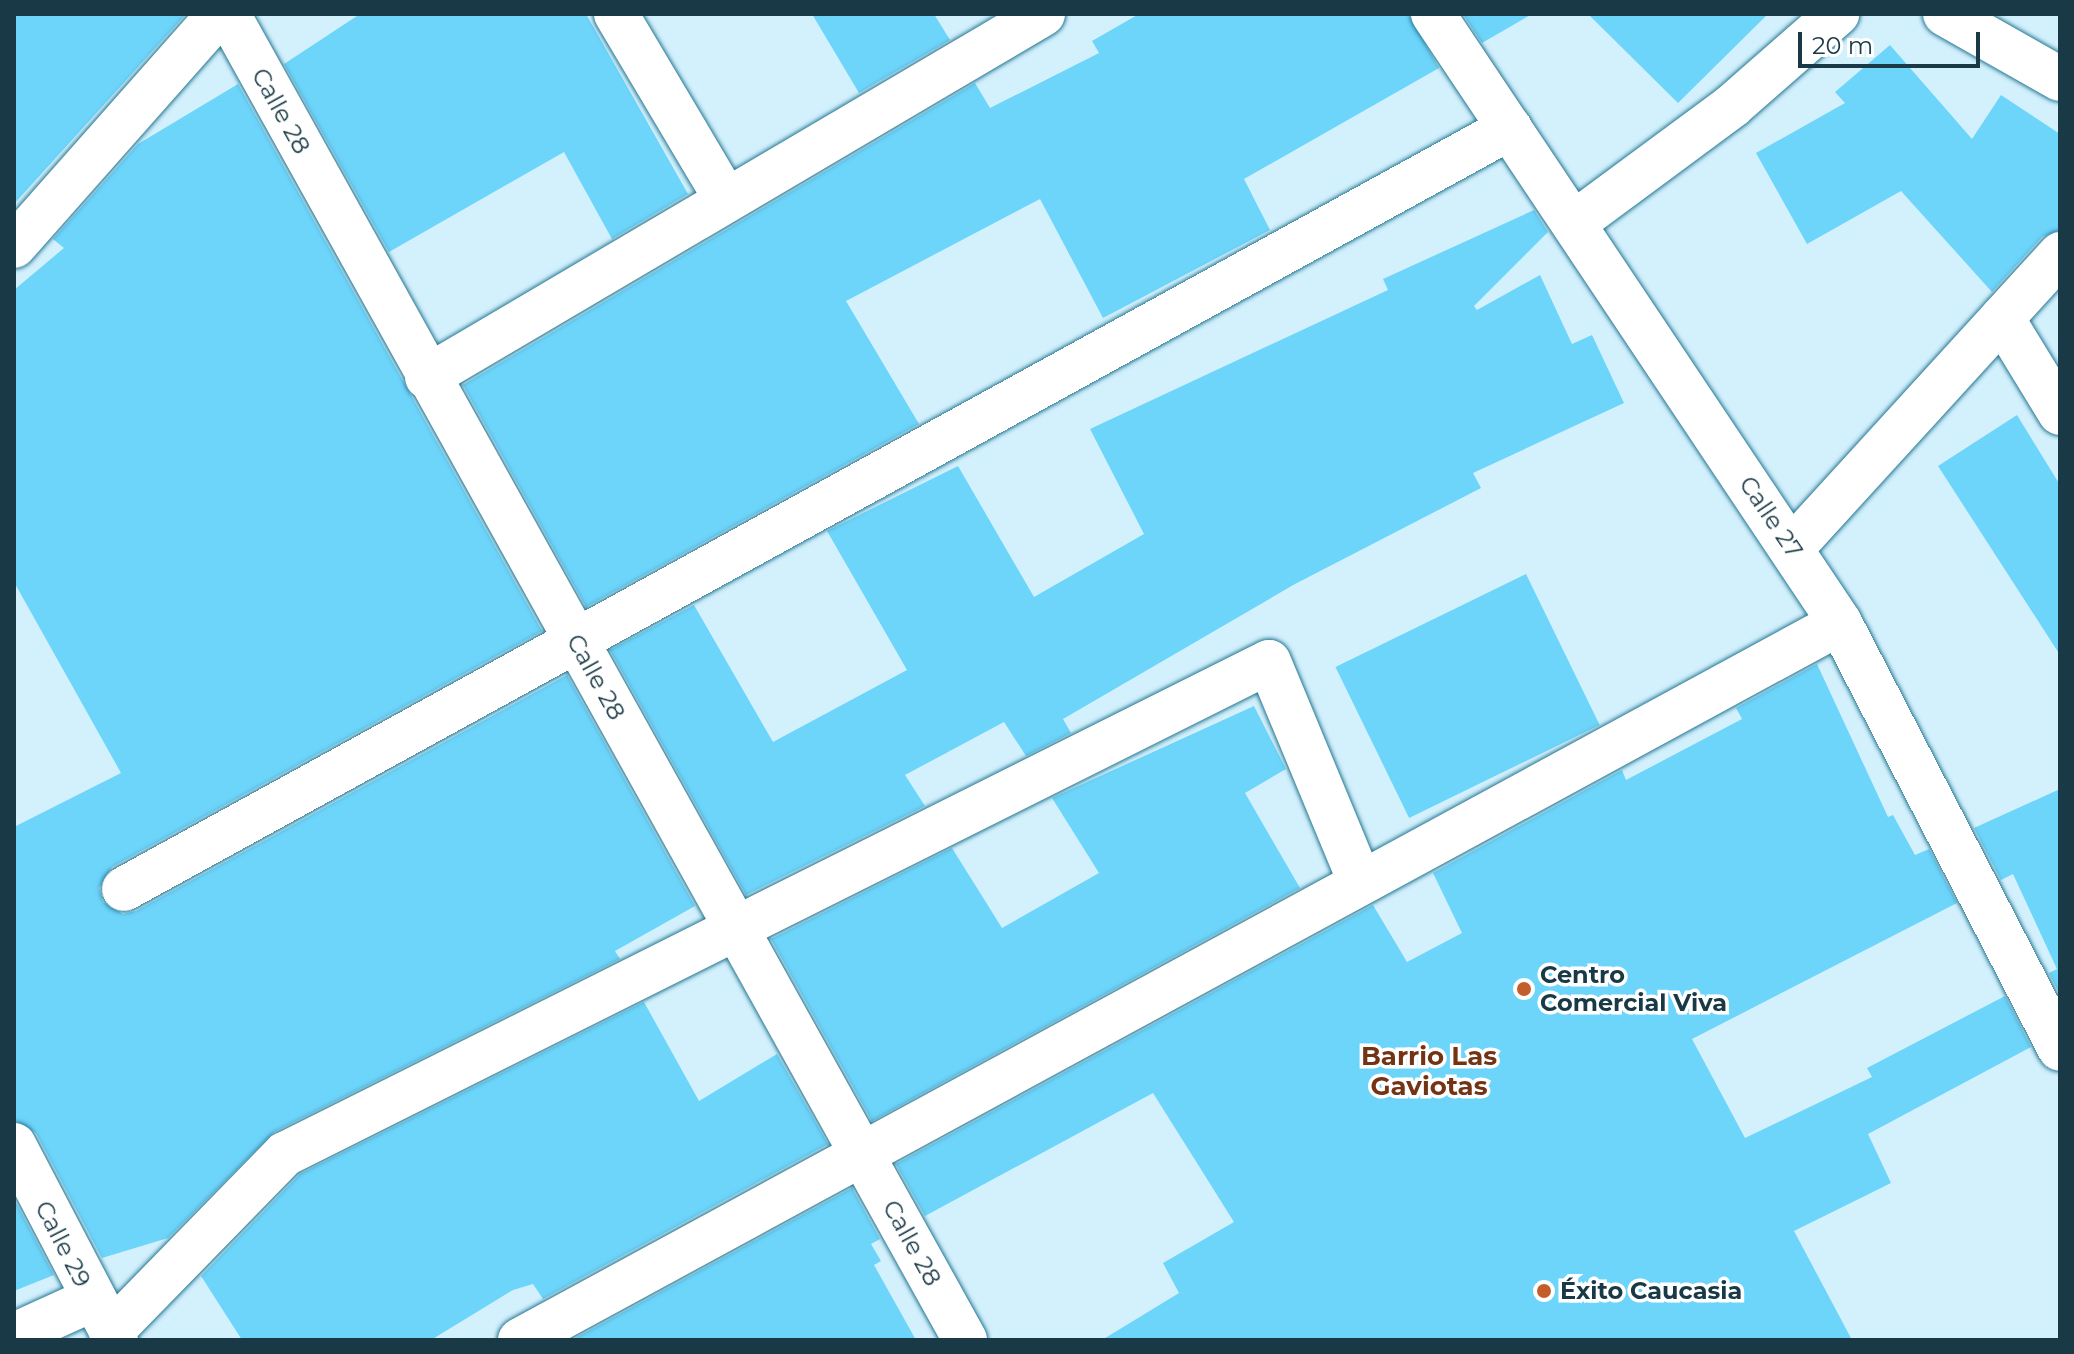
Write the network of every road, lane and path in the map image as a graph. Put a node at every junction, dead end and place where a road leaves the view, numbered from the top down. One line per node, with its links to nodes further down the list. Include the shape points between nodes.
1 (219, 14): 12 (street)
2 (228, 14): 15 (street, Calle 28)
3 (616, 14): 10 (street)
4 (1043, 14): 10 (street)
5 (1433, 14): 9 (street, Calle 27)
6 (1837, 14): 11 (street, via 1732,106)
7 (1945, 14): 8 (street)
8 (2060, 79)
9 (1510, 128): 11 (street, Calle 27); 19 (street)
10 (726, 199): 15 (street)
11 (1574, 223): 17 (street, Calle 27)
12 (14, 246)
13 (2060, 254): 14 (street)
14 (2002, 318): 16 (street); 17 (street)
15 (427, 377): 19 (street, Calle 28)
16 (2060, 413)
17 (1792, 548): 18 (street, Calle 27)
18 (1840, 623): 20 (street); 23 (street, Calle 27)
19 (575, 640): 21 (street); 22 (street, Calle 28)
20 (1360, 882): 22 (street, via 1269,662); 25 (street)
21 (124, 889)
22 (737, 929): 25 (street, Calle 28); 26 (street, via 285,1154)
23 (2060, 1049)
24 (14, 1145): 26 (street, Calle 29)
25 (864, 1158): 28 (street); 29 (street, Calle 28)
26 (106, 1324): 27 (street)
27 (14, 1335)
28 (520, 1340)
29 (965, 1340)

